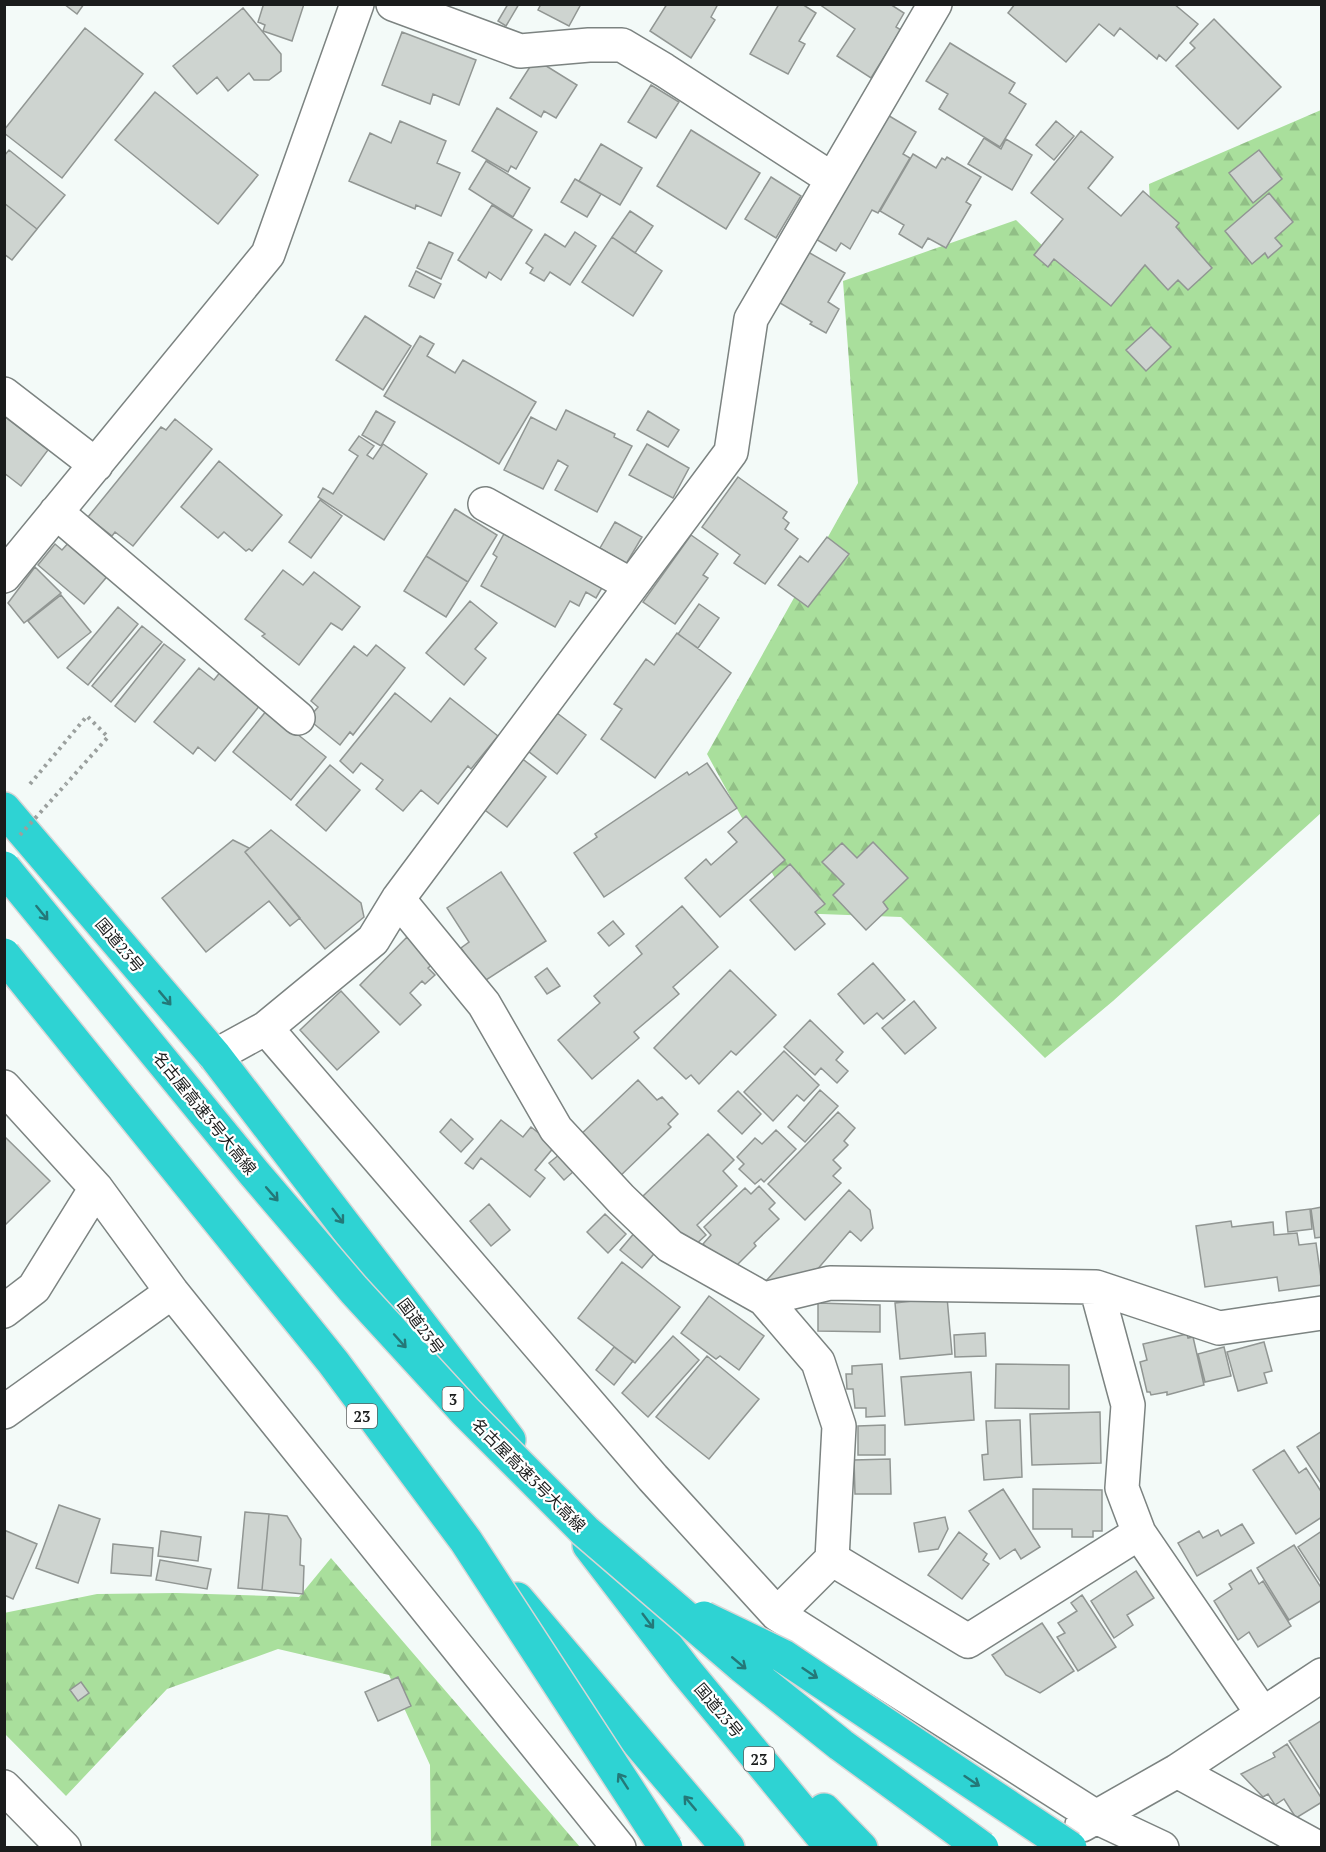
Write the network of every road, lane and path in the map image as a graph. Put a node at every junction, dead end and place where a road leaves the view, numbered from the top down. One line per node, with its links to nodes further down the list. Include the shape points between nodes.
1 (357, 4): 6 (street, via 268,254)
2 (393, 4): 4 (street, via 520,51 622,45)
3 (935, 4): 4 (street)
4 (832, 179): 10 (street, via 751,319 731,452)
5 (4, 394): 6 (street)
6 (96, 465): 8 (street)
7 (484, 504): 10 (street)
8 (56, 512): 9 (street); 11 (street)
9 (4, 576)
10 (631, 585): 14 (street)
11 (298, 718)
12 (10, 819): 12 (path, bridge, via 66,784 108,737 87,716); 18 (highway, 国道23号 / 23, one-way to 18)
13 (4, 868): 29 (highway, 名古屋高速3号大高線 / 3, one-way to 29, bridge, via 354,1290 465,1412 585,1531)
14 (398, 899): 17 (street, via 373,940); 23 (street, via 484,1004 556,1129 669,1246)
15 (4, 955): 39 (highway, one-way to 15, bridge, via 466,1541 333,1362)
16 (4, 978): 40 (highway, 23, one-way to 16, via 330,1378)
17 (266, 1028): 18 (street); 30 (street, via 653,1478)
18 (215, 1056): 31 (highway, 国道23号 / 23, one-way to 31)
19 (4, 1088): 20 (street)
20 (96, 1188): 22 (street); 24 (street, via 33,1288)
21 (1096, 1287): 23 (street, via 830,1283); 25 (street, via 1219,1328); 27 (street, via 1128,1405 1122,1488)
22 (172, 1292): 26 (street); 38 (street)
23 (764, 1299): 28 (street, via 818,1362 839,1426)
24 (4, 1311)
25 (1322, 1313)
26 (4, 1412)
27 (1138, 1533): 28 (street, via 968,1641); 33 (street)
28 (832, 1559): 30 (street)
29 (664, 1600): 43 (highway, 名古屋高速3号大高線 / 3, one-way to 43, bridge, via 841,1745); 45 (highway, one-way to 45, bridge, via 783,1656)
30 (777, 1614): 36 (street)
31 (685, 1670): 41 (highway, 国道23号 / 23); 42 (highway)
32 (1322, 1675): 33 (street)
33 (1262, 1713): 34 (street)
34 (1177, 1771): 36 (street); 47 (street)
35 (4, 1787): 37 (street)
36 (1096, 1816): 44 (street); 46 (street)
37 (64, 1848)
38 (619, 1848)
39 (666, 1848)
40 (728, 1848)
41 (832, 1848)
42 (861, 1848)
43 (982, 1848)
44 (1046, 1848)
45 (1070, 1848)
46 (1162, 1848)
47 (1317, 1848)

